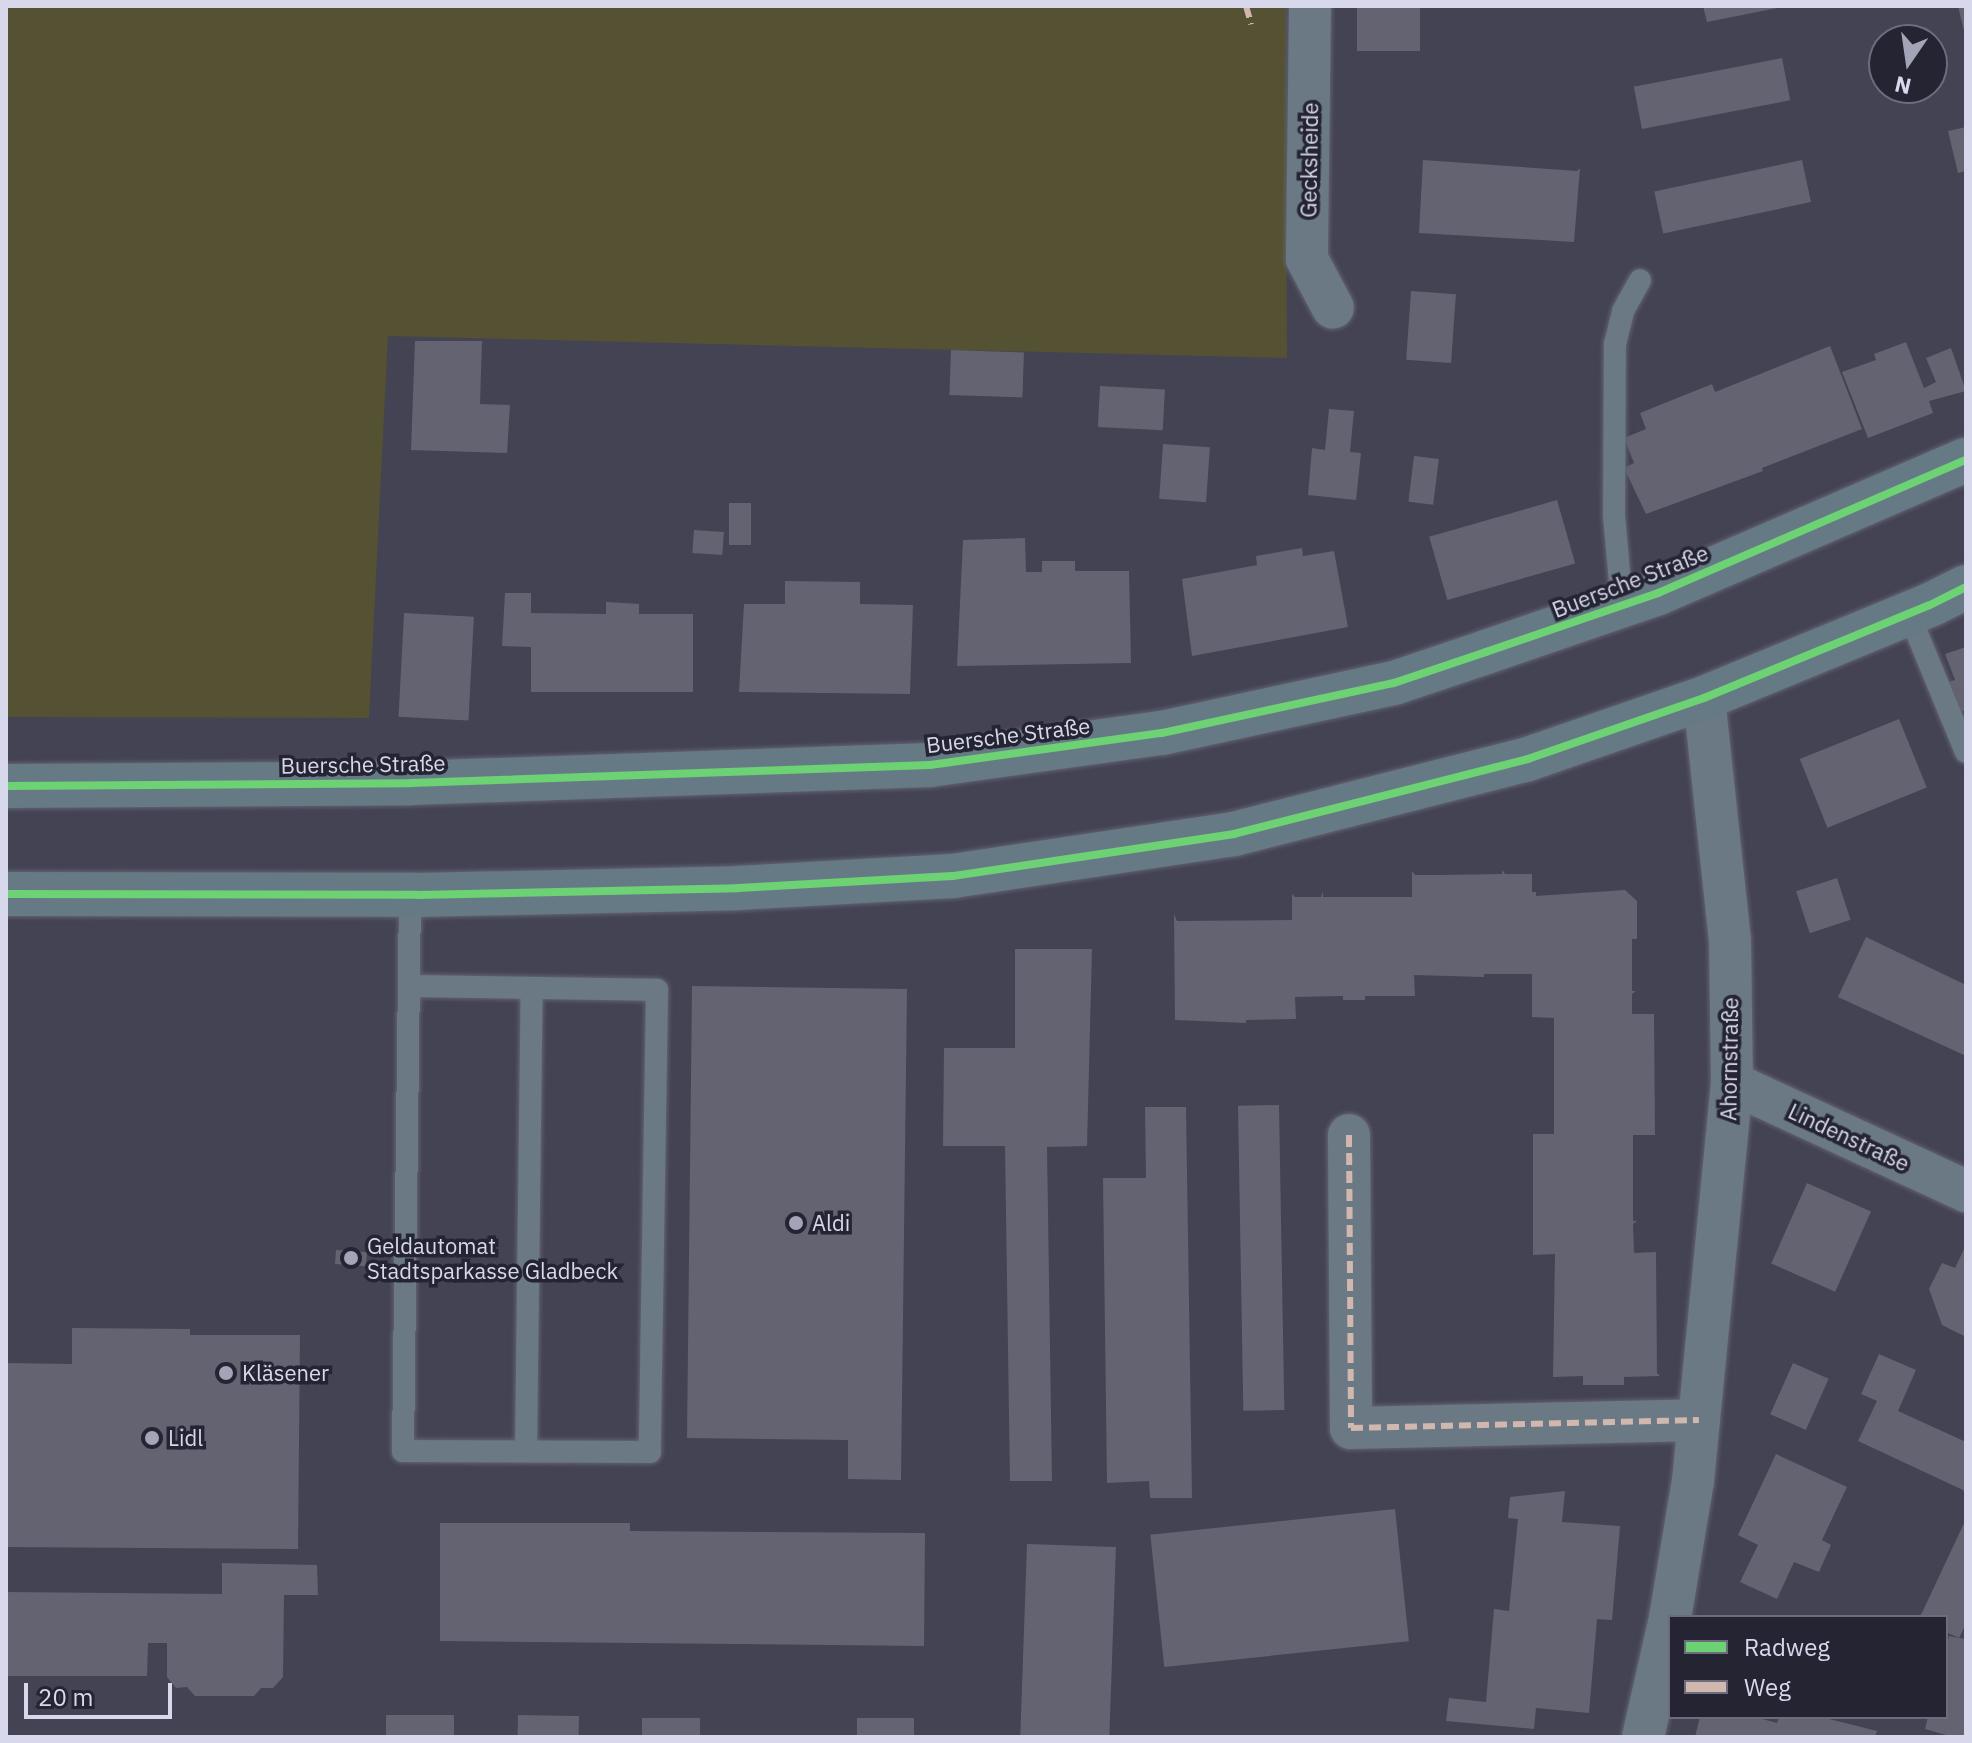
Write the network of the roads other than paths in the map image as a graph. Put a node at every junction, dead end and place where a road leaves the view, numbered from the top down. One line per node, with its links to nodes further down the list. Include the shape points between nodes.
1 (1310, 6): 3 (street, Gecksheide, via 1307,259)
2 (1640, 280): 6 (lane, via 1623,311 1615,344 1614,515)
3 (1333, 308)
4 (1966, 460): 6 (main road, Buersche Straße)
5 (1966, 587): 7 (main road)
6 (1622, 605): 10 (main road, Buersche Straße, via 1394,683 1162,733 930,765 411,783)
7 (1909, 614): 8 (main road); 9 (lane)
8 (1704, 698): 12 (main road, via 1528,759 1234,834 953,876 738,888); 15 (street, Ahornstraße, via 1730,941)
9 (1966, 752)
10 (6, 786)
11 (6, 894): 12 (main road)
12 (410, 895): 13 (lane)
13 (409, 986): 14 (lane); 19 (lane, via 403,1451)
14 (532, 989): 19 (lane); 19 (lane, via 657,990 656,1086 650,1452)
15 (1732, 1083): 17 (street, Lindenstraße); 18 (street, Ahornstraße)
16 (1349, 1135): 18 (street, via 1351,1428)
17 (1966, 1191)
18 (1699, 1420): 20 (street, Ahornstraße)
19 (526, 1451)
20 (1671, 1615)
21 (1668, 1627): 22 (street, Ahornstraße)
22 (1643, 1737)

